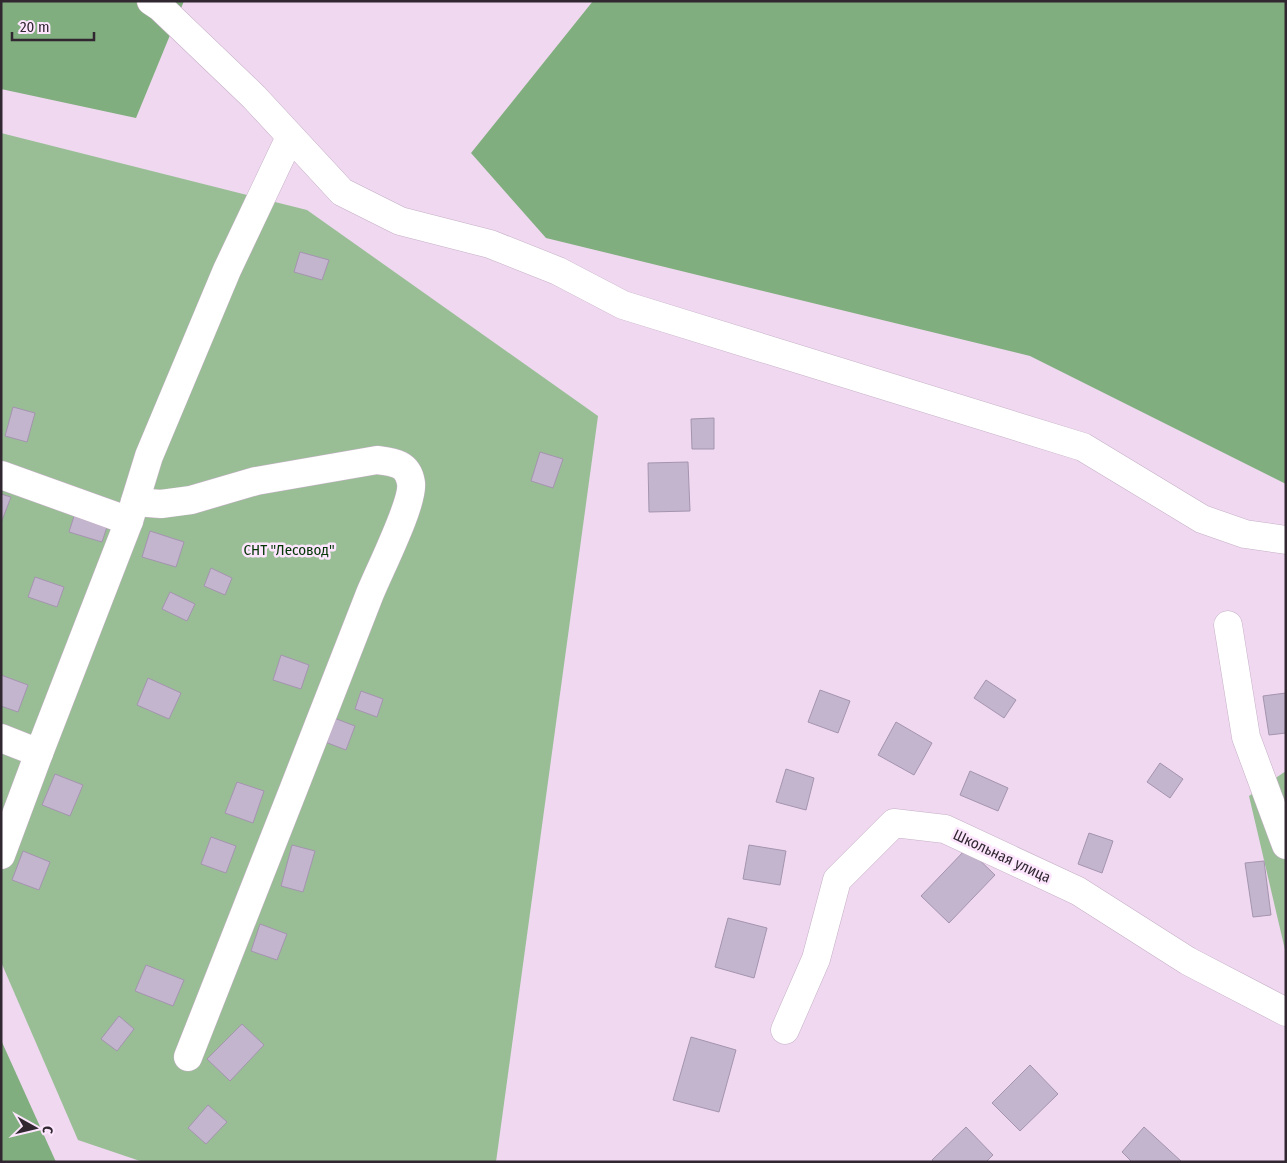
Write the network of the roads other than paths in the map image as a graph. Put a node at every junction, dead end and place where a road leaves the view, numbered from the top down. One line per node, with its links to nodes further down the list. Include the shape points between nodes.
1 (152, 1): 2 (street, via 246,90)
2 (290, 137): 4 (street, via 220,288 149,456); 5 (street, via 342,192 400,221 490,244 558,271 623,305 1083,447 1202,519 1245,534)
3 (1, 475): 4 (street)
4 (132, 512): 8 (street); 13 (street, via 191,500 256,481 377,460 397,462 411,483 406,508)
5 (1286, 540)
6 (1228, 625): 9 (street, via 1246,737)
7 (1, 738): 8 (street)
8 (39, 753): 10 (street)
9 (1286, 845)
10 (1, 855)
11 (1286, 1012): 12 (street, Школьная улица, via 1188,961 1078,891 945,829 894,823 837,880 816,959)
12 (785, 1030)
13 (188, 1057)

